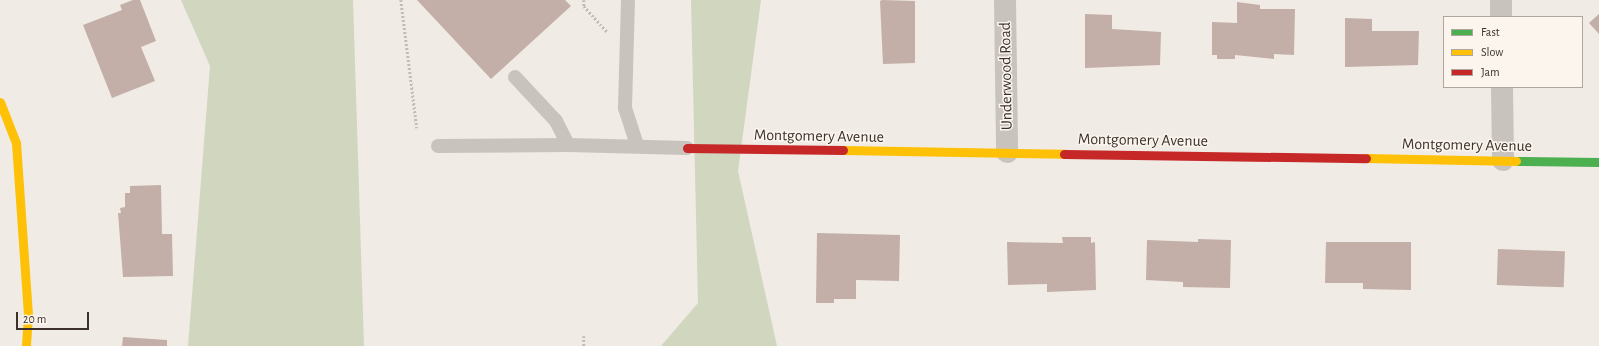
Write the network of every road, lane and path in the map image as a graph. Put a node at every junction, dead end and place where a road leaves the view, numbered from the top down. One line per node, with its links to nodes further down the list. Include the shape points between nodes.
1 (401, 0): 11 (path)
2 (584, 0): 7 (path, via 584,6)
3 (628, 0): 14 (lane, via 625,108)
4 (1005, 0): 16 (street, Underwood Road)
5 (1501, 0): 6 (street)
6 (1501, 16)
7 (611, 37)
8 (515, 77): 12 (lane, via 556,121)
9 (1502, 88): 17 (street)
10 (0, 102): 20 (street, via 16,143 28,316)
11 (416, 128)
12 (568, 145): 13 (lane); 14 (lane)
13 (438, 146)
14 (637, 146): 15 (lane)
15 (687, 148): 16 (street, Montgomery Avenue)
16 (1007, 152): 17 (street, Montgomery Avenue)
17 (1503, 160): 18 (street, Montgomery Avenue)
18 (1599, 162)
19 (584, 336): 21 (path)
20 (26, 346)
21 (584, 346)

